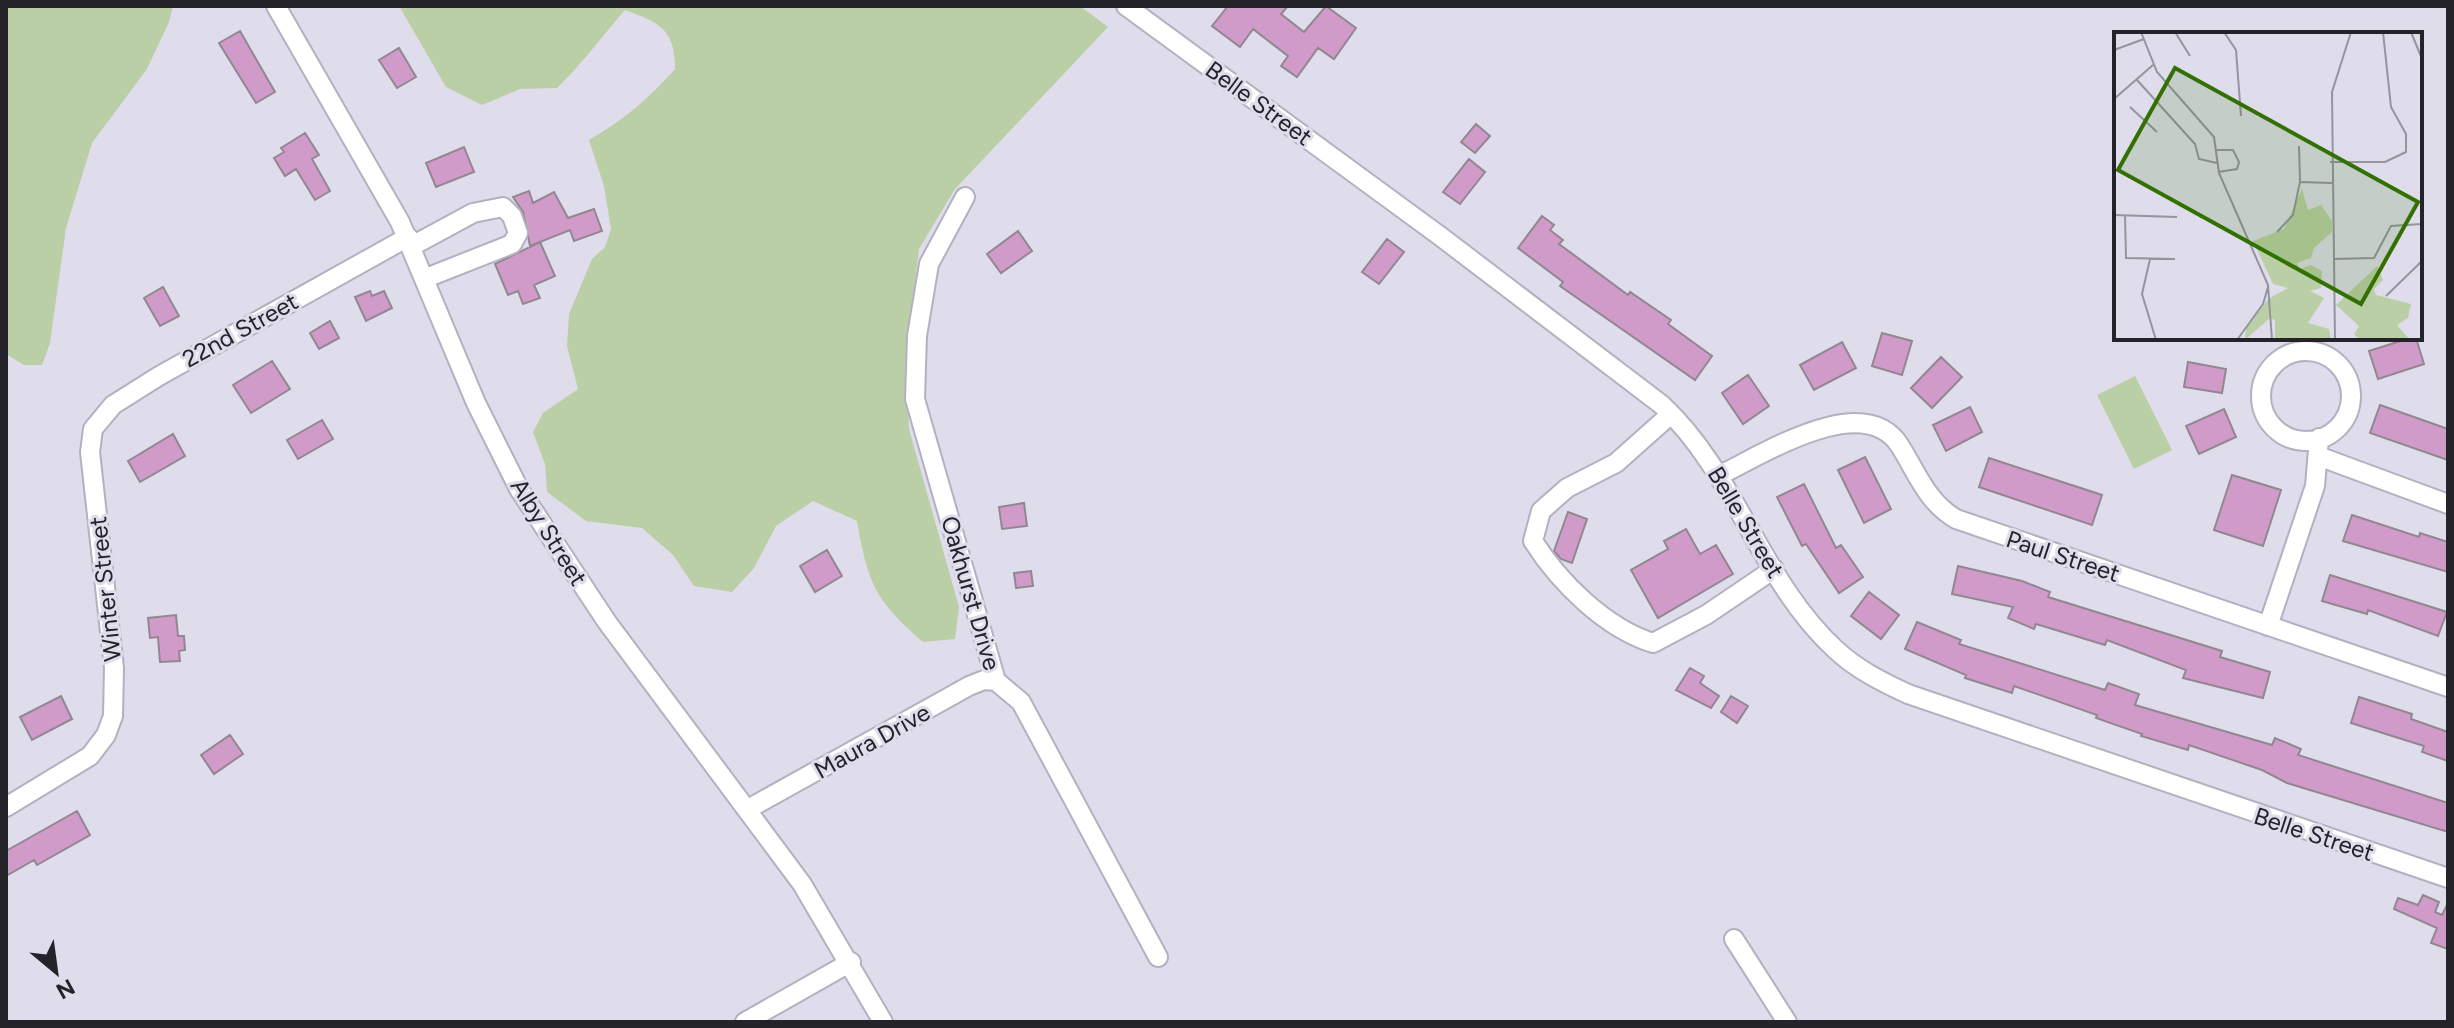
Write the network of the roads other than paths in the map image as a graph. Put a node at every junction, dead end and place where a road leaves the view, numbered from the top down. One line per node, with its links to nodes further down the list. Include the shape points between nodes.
1 (276, 6): 4 (street, Alby Street)
2 (1126, 6): 6 (street, Belle Street, via 1440,236)
3 (965, 197): 13 (street, Oakhurst Drive, via 929,264 917,336 915,399)
4 (410, 242): 5 (street, Alby Street); 5 (street, 22nd Street, via 473,213 503,207 512,216 518,233 512,244); 7 (street, 22nd Street, via 148,383 101,417)
5 (426, 278): 16 (street, Alby Street, via 476,403 519,489 607,622)
6 (1671, 414): 9 (street, Belle Street); 11 (street, via 1616,463 1567,488 1541,511 1533,541 1552,571 1620,628 1653,643)
7 (90, 442): 15 (street, Winter Street, via 115,705 106,735 90,756)
8 (2319, 447): 8 (street, via 2346,416 2350,387 2336,362 2323,354 2293,352 2269,369 2262,383 2264,412 2282,434); 10 (street); 12 (street, via 2315,486)
9 (1720, 475): 11 (street, Belle Street); 12 (street, Paul Street, via 1828,427 1873,424 1892,434 1935,503 1956,519)
10 (2448, 504)
11 (1774, 569): 17 (street, Belle Street, via 1835,649 1908,694)
12 (2268, 626): 14 (street, Paul Street)
13 (996, 681): 16 (street, Maura Drive, via 969,686); 19 (street, Oakhurst Drive, via 1021,702)
14 (2448, 687)
15 (6, 807)
16 (748, 809): 20 (street, Alby Street)
17 (2448, 878)
18 (1734, 939): 23 (street)
19 (1158, 957)
20 (851, 962): 21 (street); 22 (street, Alby Street)
21 (745, 1022)
22 (883, 1022)
23 (1787, 1022)

